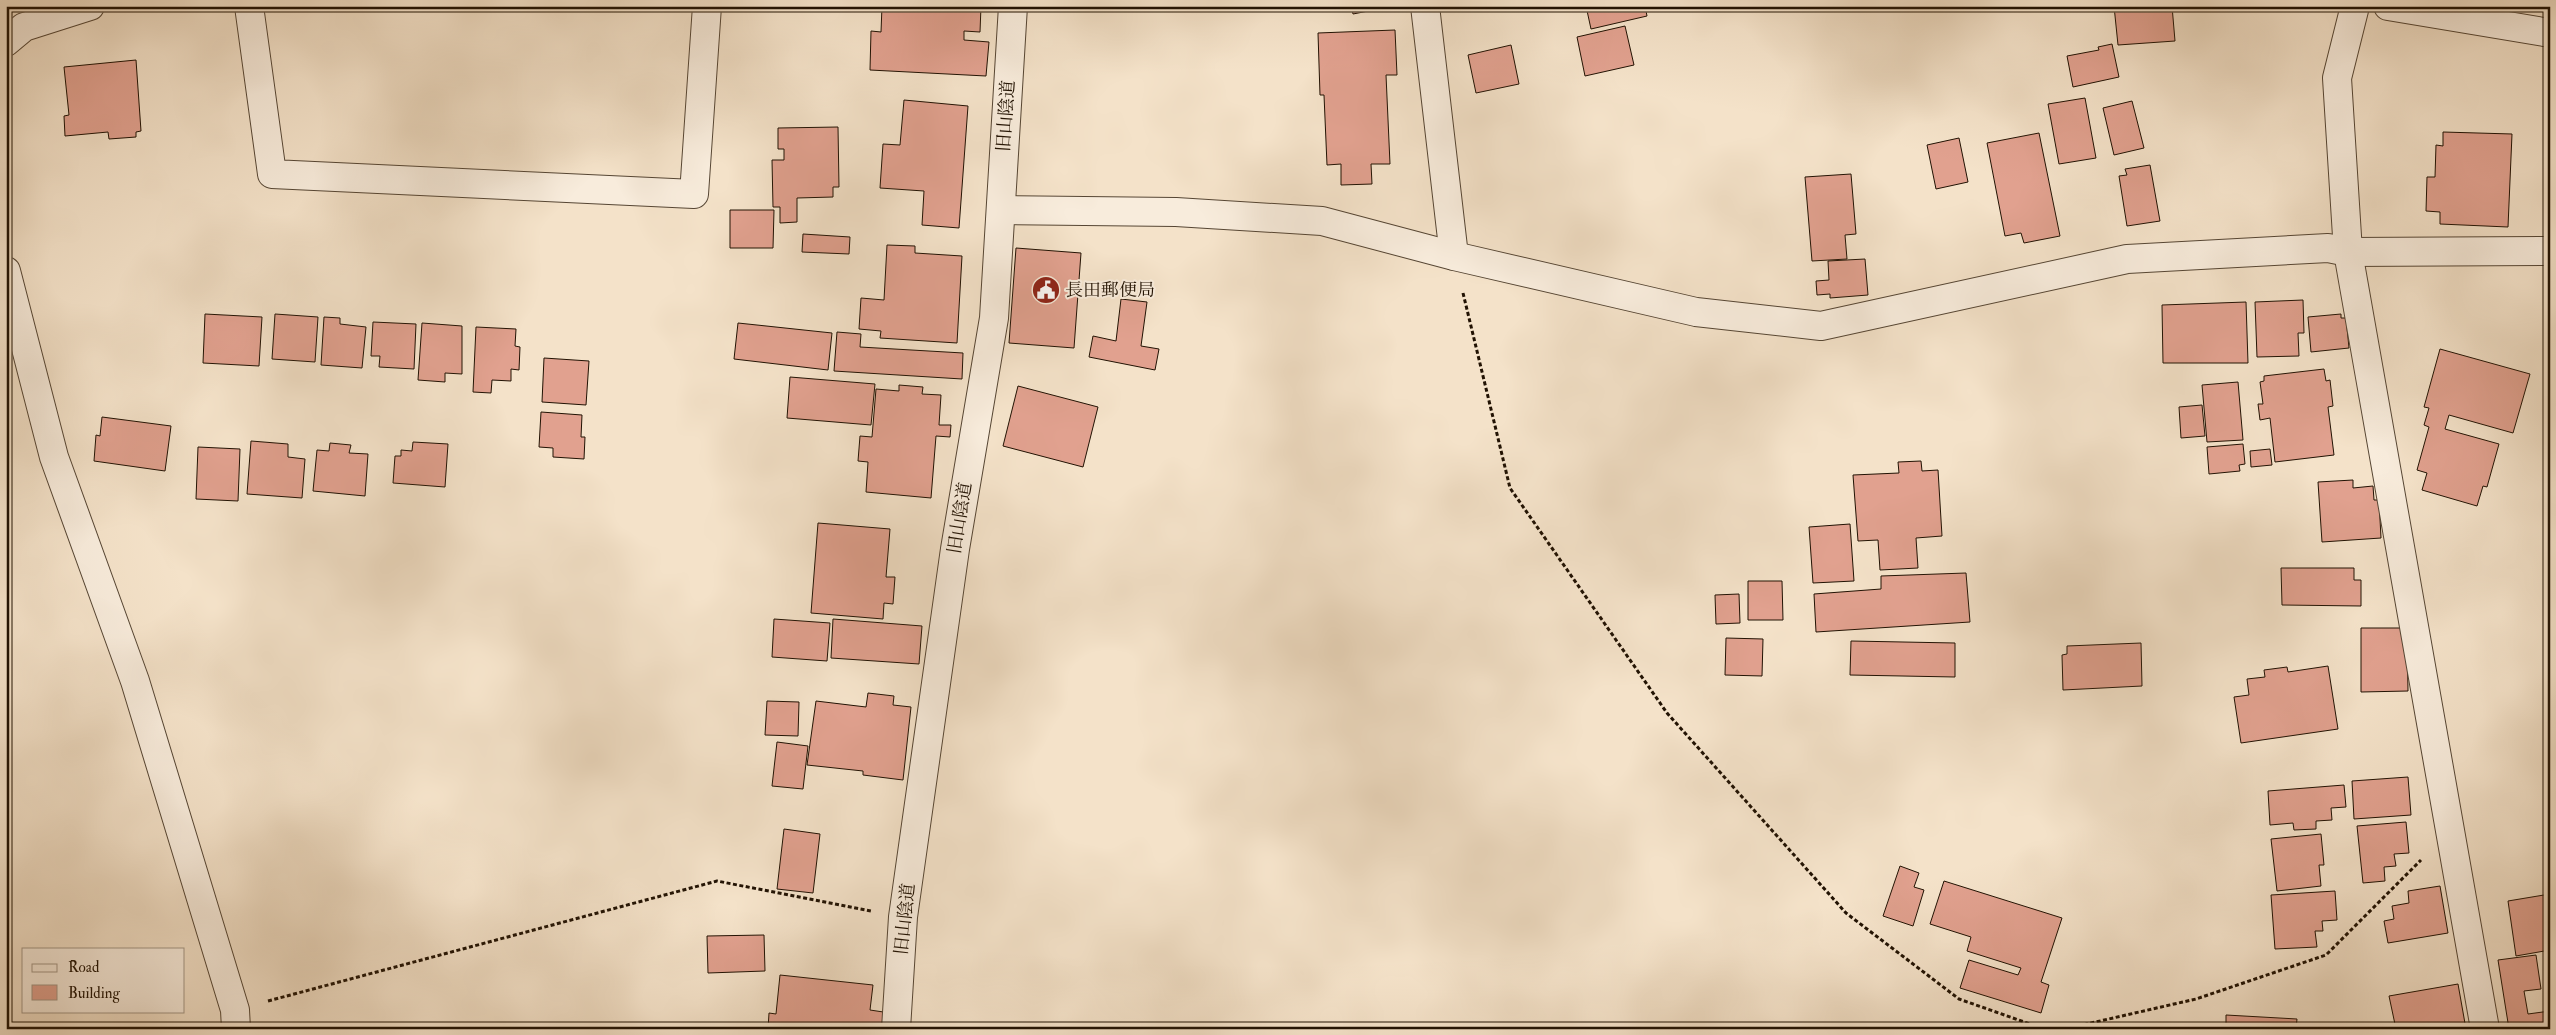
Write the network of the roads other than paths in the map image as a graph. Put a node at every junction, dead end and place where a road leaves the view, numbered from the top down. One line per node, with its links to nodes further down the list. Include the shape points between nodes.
1 (90, 6): 9 (street, via 24,27)
2 (249, 6): 3 (street, via 272,174 694,194)
3 (707, 6)
4 (1013, 6): 10 (street, 旧山陰道)
5 (1425, 6): 13 (street)
6 (2355, 6): 12 (street, via 2337,78)
7 (2388, 6): 8 (street)
8 (2550, 33)
9 (6, 42)
10 (1001, 210): 13 (street, via 1176,212 1322,221); 16 (street, 旧山陰道, via 994,318 955,549 903,917)
11 (2550, 251): 12 (street)
12 (2348, 252): 13 (street, via 2328,248 2127,259 1821,326 1696,312); 17 (street)
13 (1454, 256)
14 (6, 271): 15 (street, via 54,457 135,682)
15 (235, 1020)
16 (896, 1029)
17 (2485, 1029)

